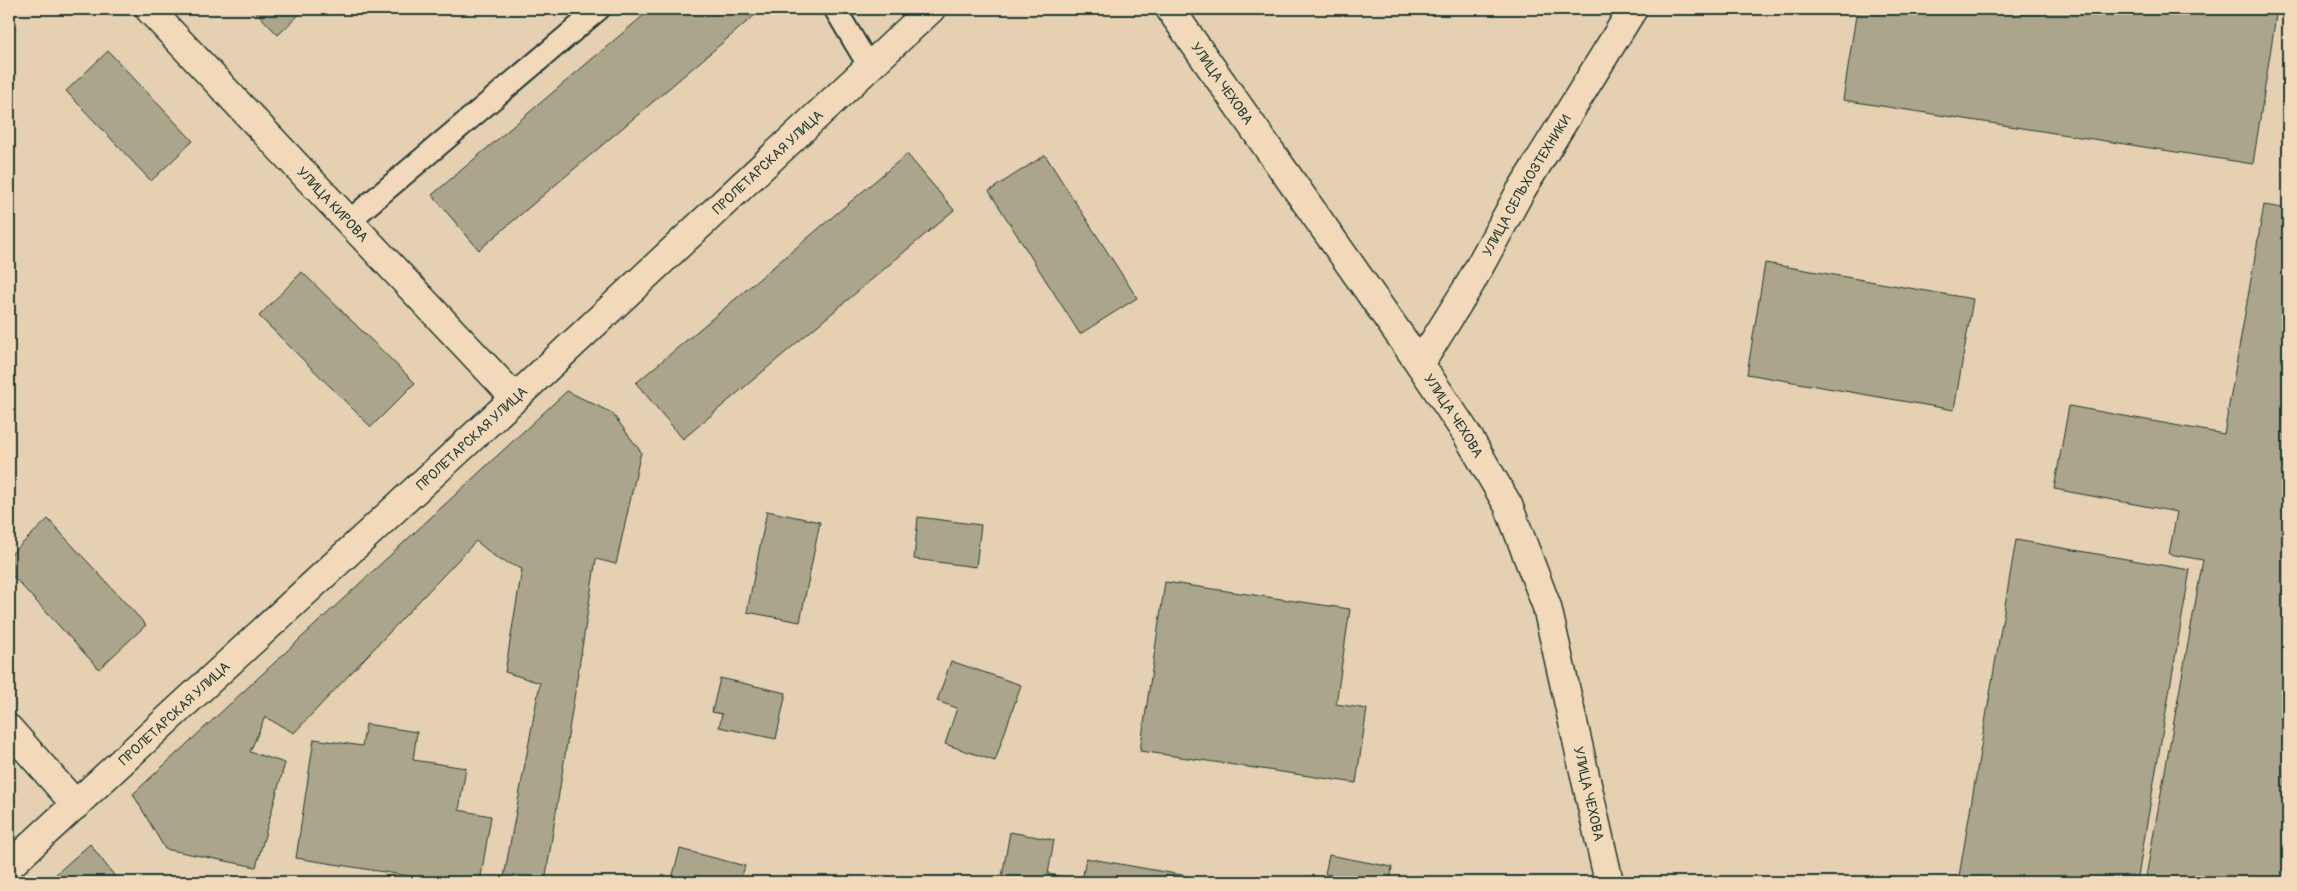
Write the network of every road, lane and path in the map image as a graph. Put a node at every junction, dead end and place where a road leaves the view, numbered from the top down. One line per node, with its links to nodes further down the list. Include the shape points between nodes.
1 (149, 9): 8 (street, УЛИЦА КИРОВА)
2 (599, 9): 8 (lane)
3 (835, 9): 7 (lane)
4 (931, 9): 7 (street, ПРОЛЕТАРСКАЯ УЛИЦА)
5 (1170, 9): 9 (street, УЛИЦА ЧЕХОВА)
6 (1633, 9): 9 (street, УЛИЦА СЕЛЬХОЗТЕХНИКИ, via 1520,192 1470,284)
7 (869, 66): 10 (street, ПРОЛЕТАРСКАЯ УЛИЦА)
8 (349, 221): 10 (street, УЛИЦА КИРОВА)
9 (1420, 364): 14 (street, УЛИЦА ЧЕХОВА, via 1508,506 1547,607)
10 (515, 398): 12 (street, ПРОЛЕТАРСКАЯ УЛИЦА)
11 (9, 730): 12 (street)
12 (76, 804): 13 (street, ПРОЛЕТАРСКАЯ УЛИЦА)
13 (9, 866)
14 (1609, 882)

